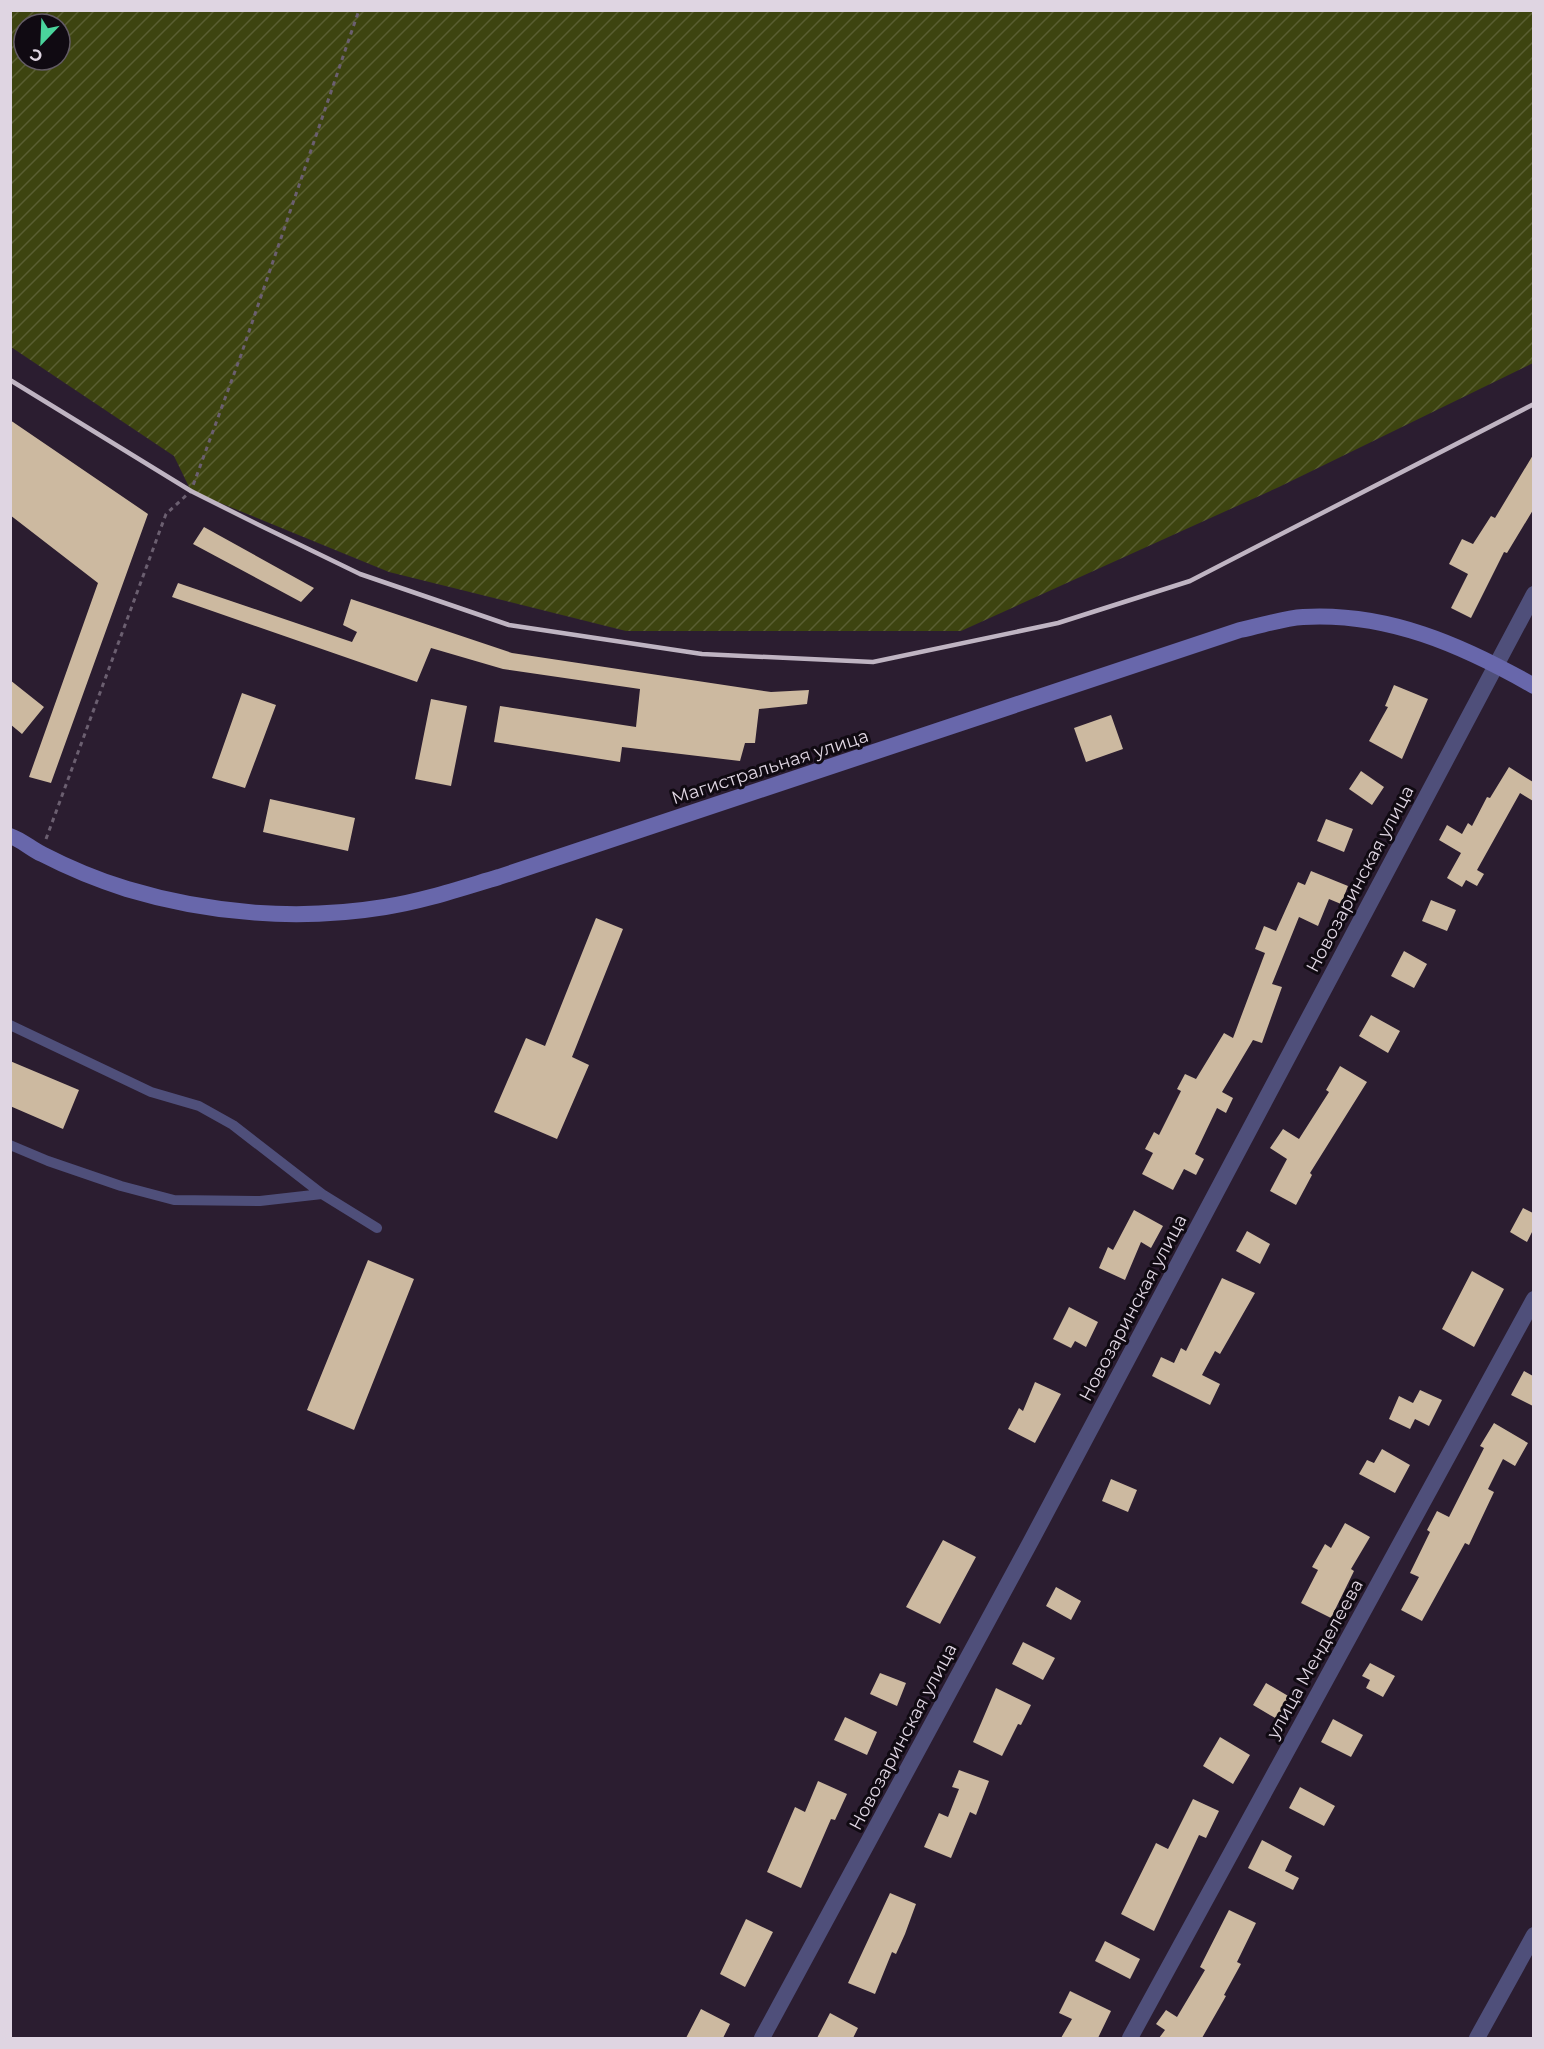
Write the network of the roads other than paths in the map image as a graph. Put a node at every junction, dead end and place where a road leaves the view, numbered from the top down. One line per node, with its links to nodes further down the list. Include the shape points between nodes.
1 (1533, 594): 2 (street, Новозаринская улица)
2 (1496, 664): 3 (main road, Магистральная улица); 4 (main road, Магистральная улица, via 1431,635 1362,618 1302,617 1240,630 499,877 386,907 290,915 234,911 127,889 40,854); 11 (street, Новозаринская улица, via 1031,1541)
3 (1533, 686)
4 (10, 836)
5 (10, 1025): 7 (lane, via 151,1092 199,1106 233,1125)
6 (10, 1144): 7 (lane, via 90,1176 174,1200 260,1201)
7 (322, 1194): 8 (lane)
8 (377, 1227)
9 (1533, 1299): 12 (street, улица Менделеева)
10 (1533, 1935): 13 (street)
11 (762, 2038)
12 (1130, 2038)
13 (1477, 2038)

